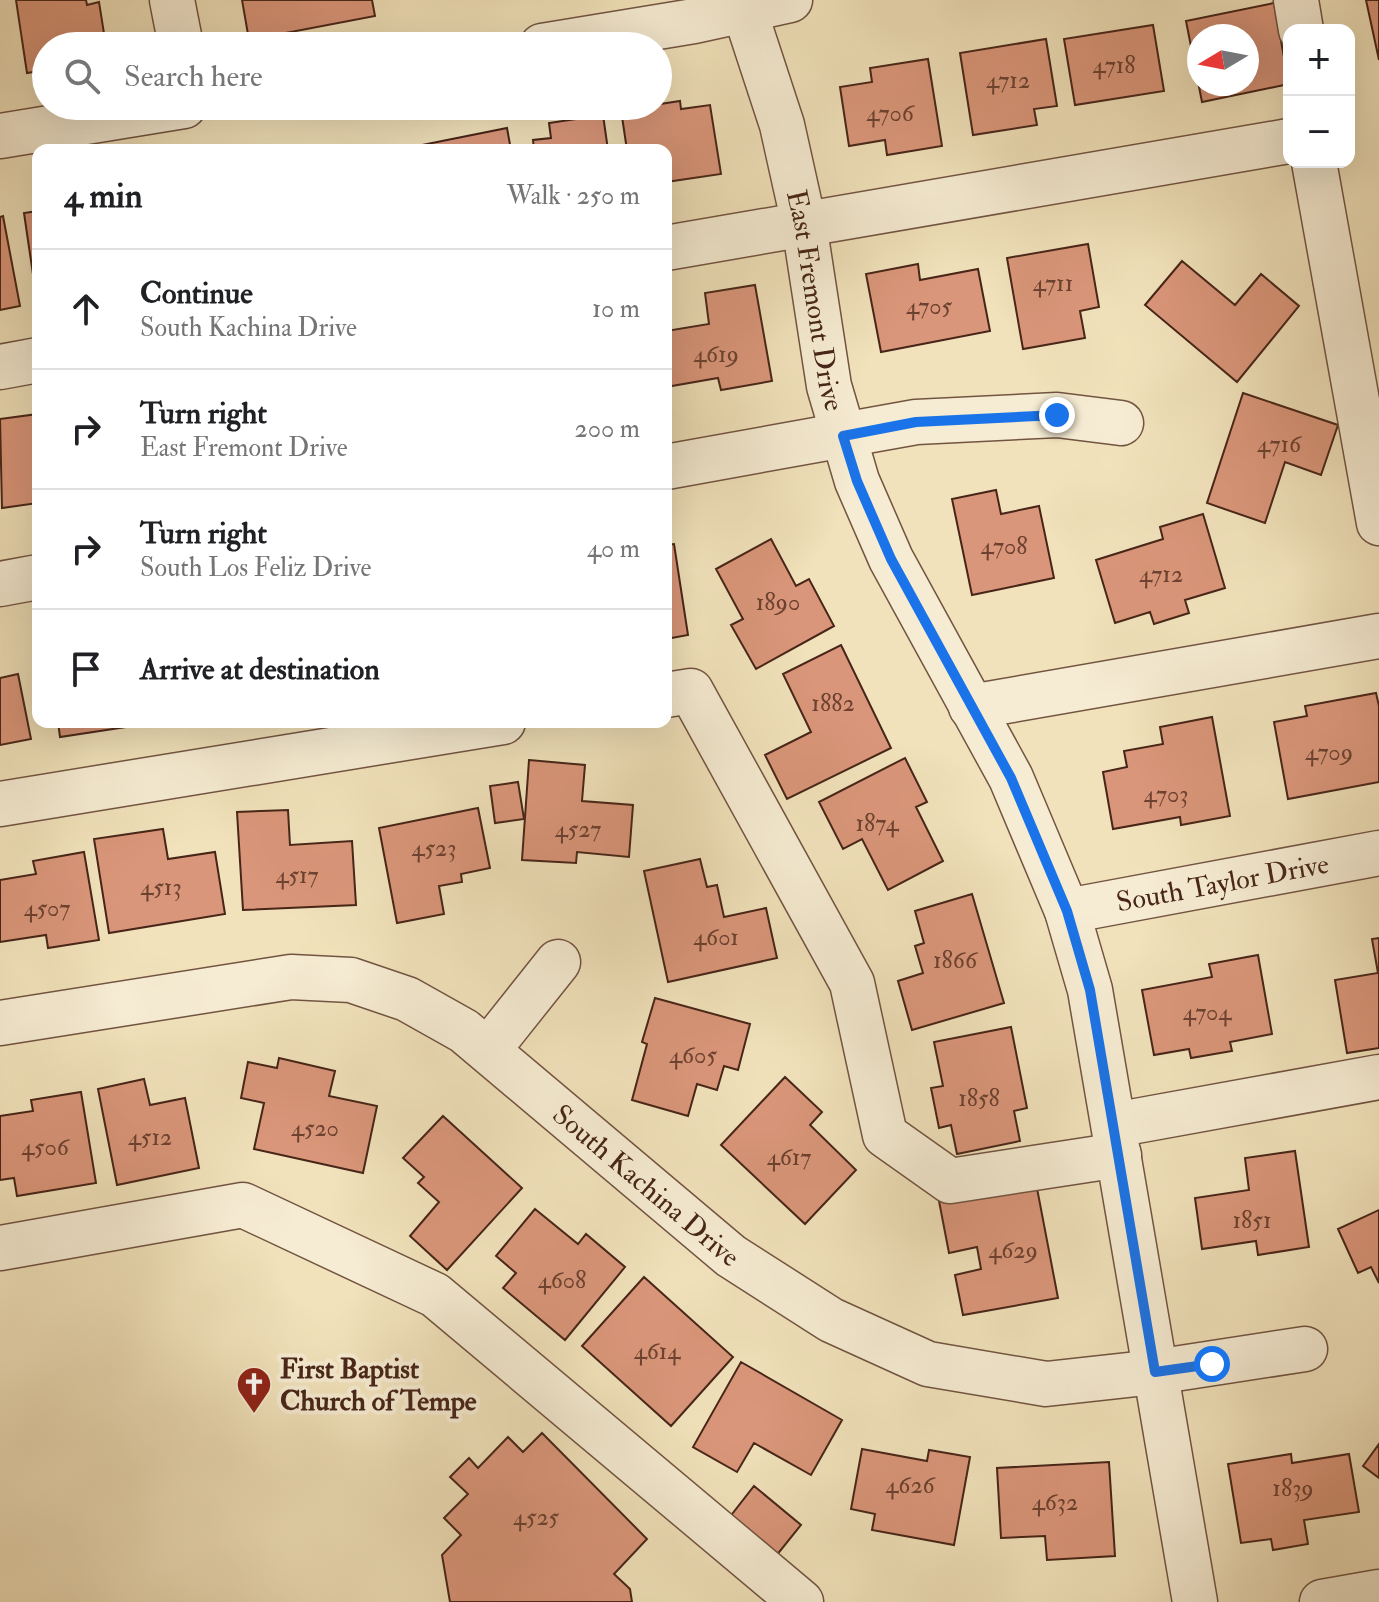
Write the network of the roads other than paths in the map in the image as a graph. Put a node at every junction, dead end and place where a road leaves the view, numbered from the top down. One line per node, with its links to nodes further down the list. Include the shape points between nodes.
1 (172, 0): 6 (street)
2 (790, 0): 4 (street)
3 (1296, 0): 5 (street)
4 (743, 5): 7 (street, via 694,21); 12 (street, East Fremont Drive, via 782,125)
5 (1300, 24)
6 (178, 32)
7 (627, 32)
8 (98, 120): 9 (street)
9 (0, 136)
10 (1283, 142): 12 (street)
11 (1315, 168): 19 (street)
12 (804, 224): 13 (street); 17 (street, East Fremont Drive, via 829,386)
13 (672, 247)
14 (32, 361): 15 (street)
15 (0, 367)
16 (1121, 423): 17 (street, via 1057,415 916,422)
17 (843, 436): 18 (street); 24 (street, East Fremont Drive, via 891,559)
18 (672, 466)
19 (1379, 523)
20 (32, 578): 21 (street)
21 (0, 584)
22 (1379, 636): 24 (street)
23 (672, 694): 33 (street, via 691,691 852,983 885,1135 950,1181)
24 (971, 707): 28 (street, East Fremont Drive, via 1011,778)
25 (466, 728): 26 (street)
26 (0, 804)
27 (1379, 853): 28 (street, South Taylor Drive)
28 (1067, 911): 33 (street, East Fremont Drive, via 1090,990)
29 (558, 962): 31 (street)
30 (0, 1023): 31 (street, South Kachina Drive, via 291,977 351,980 407,999)
31 (488, 1050): 36 (street, South Kachina Drive, via 731,1256 831,1320 928,1364 1046,1384)
32 (1379, 1077): 33 (street)
33 (1116, 1140): 36 (street, East Fremont Drive)
34 (0, 1248): 39 (street, via 243,1205 435,1295)
35 (1305, 1349): 36 (street, South Kachina Drive)
36 (1155, 1372): 38 (street, East Fremont Drive)
37 (1379, 1592): 40 (street)
38 (1190, 1601)
39 (801, 1602)
40 (1322, 1602)

